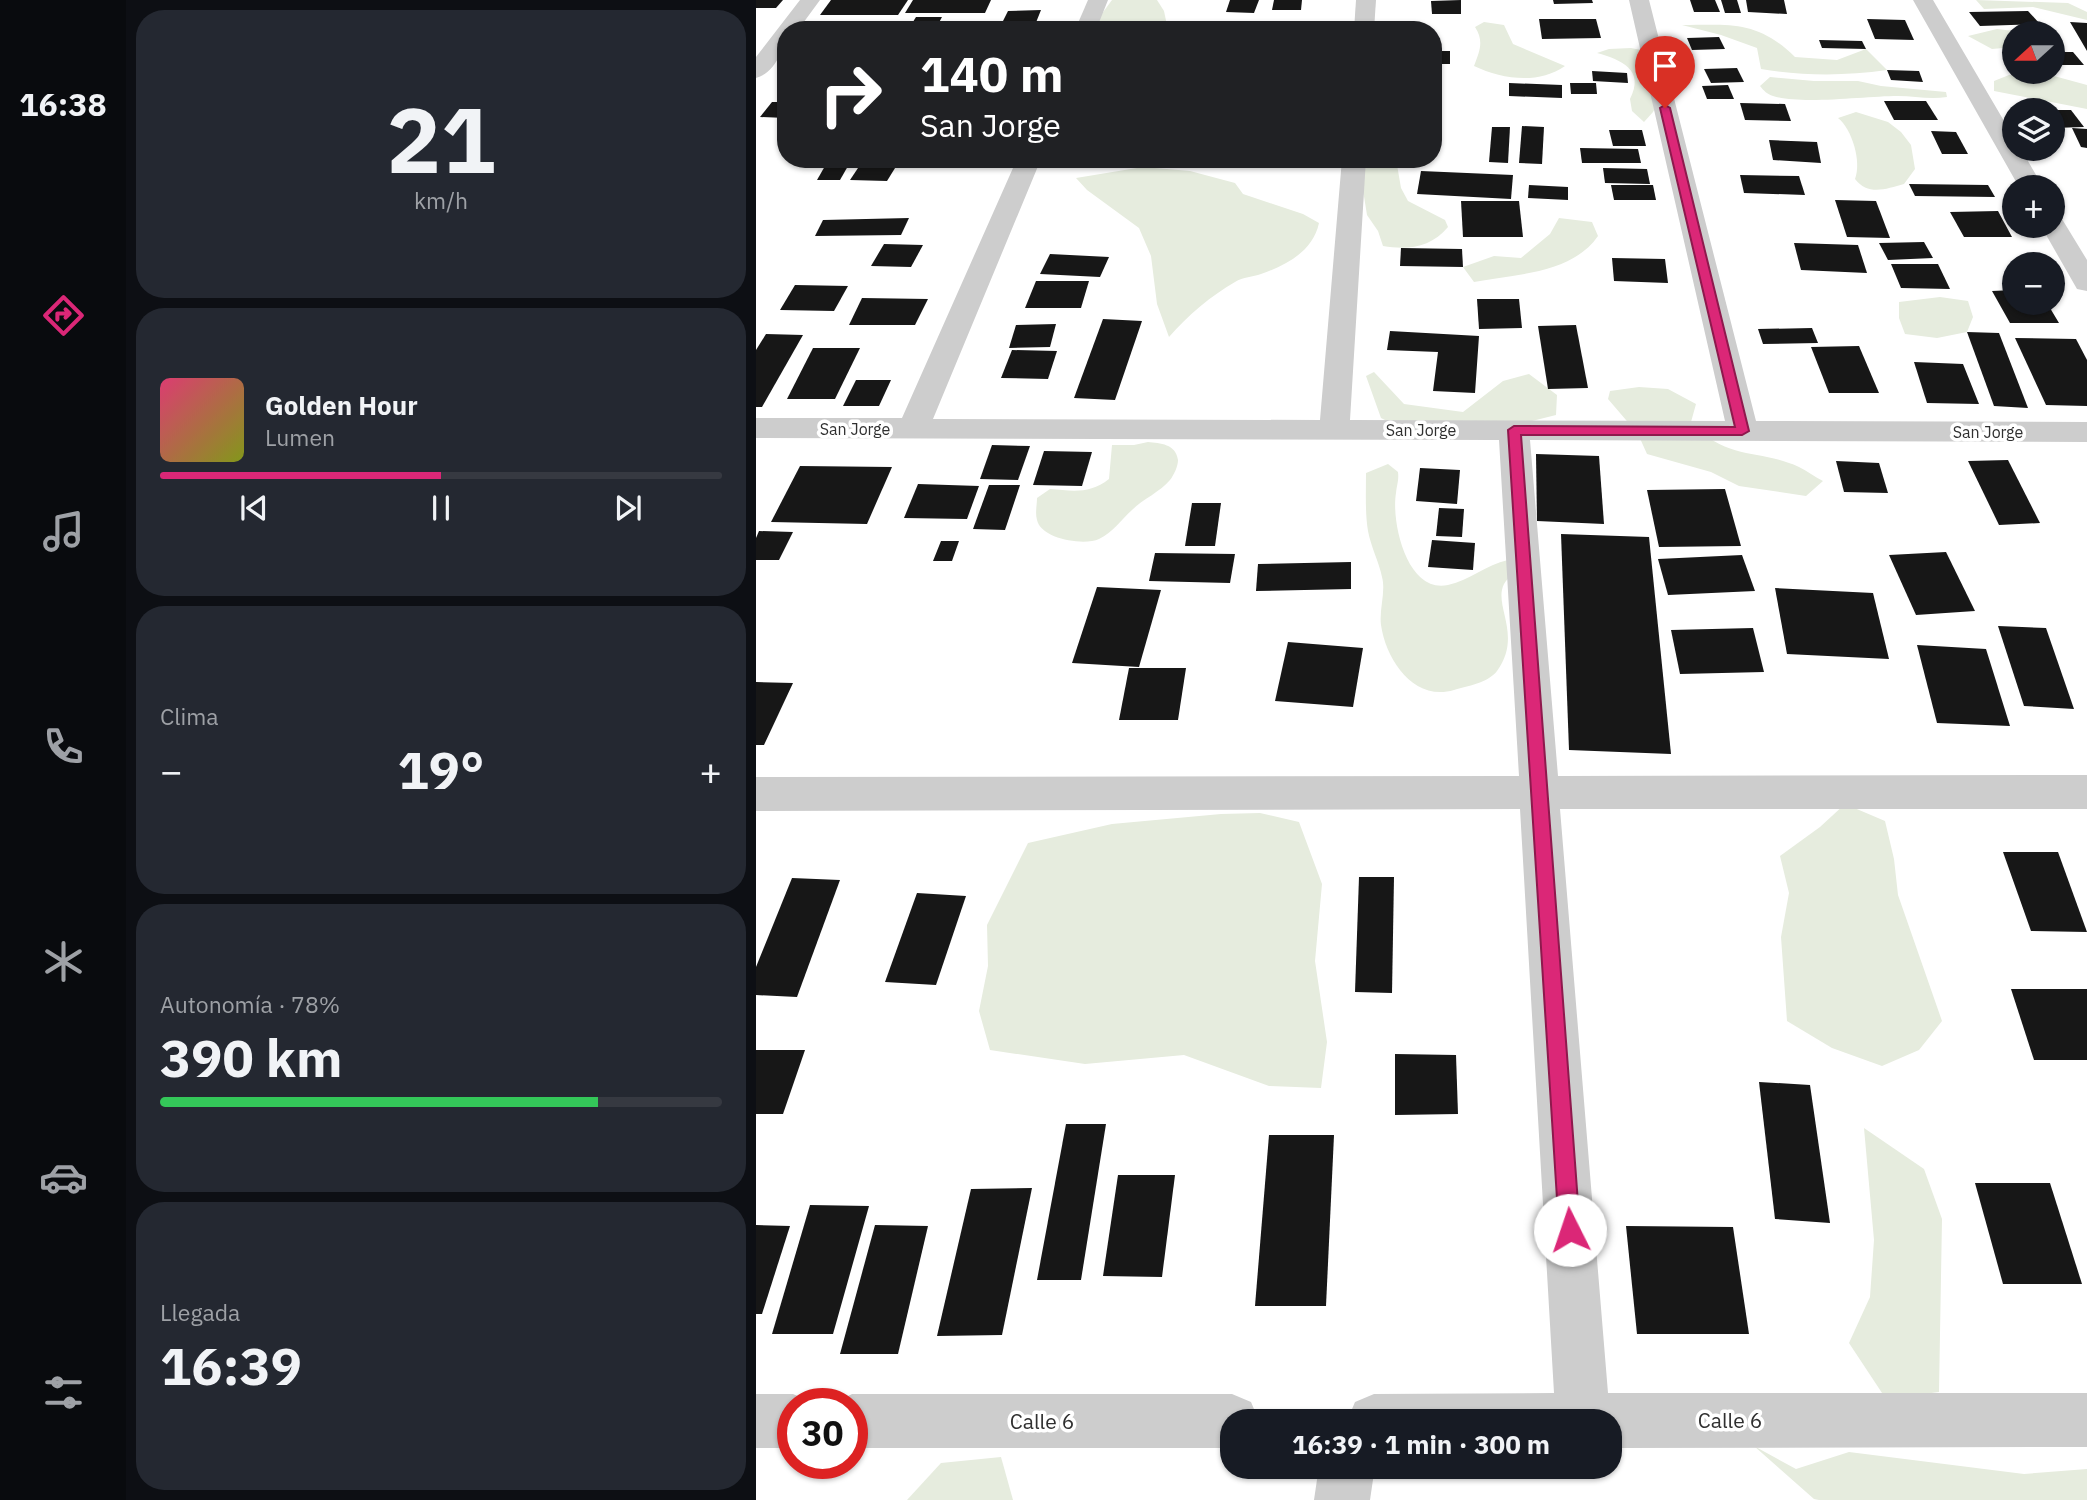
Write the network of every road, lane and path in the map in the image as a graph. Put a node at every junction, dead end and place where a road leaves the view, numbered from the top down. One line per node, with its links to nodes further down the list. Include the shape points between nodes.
1 (810, 0): 6 (street)
2 (1098, 0): 7 (street)
3 (1366, 0): 8 (street)
4 (1639, 0): 20 (street)
5 (1923, 0): 13 (street)
6 (794, 21)
7 (1089, 21)
8 (1365, 21)
9 (777, 44): 10 (street)
10 (756, 71)
11 (1025, 168): 17 (street)
12 (1353, 168): 18 (street)
13 (2024, 175)
14 (2061, 238): 15 (street)
15 (2087, 283)
16 (756, 428): 17 (street, San Jorge)
17 (913, 429): 18 (street, San Jorge)
18 (1334, 430): 19 (street, San Jorge)
19 (1514, 430): 20 (street, San Jorge); 23 (street)
20 (1742, 431): 21 (street, San Jorge)
21 (2087, 432)
22 (2087, 792): 23 (street)
23 (1539, 793): 24 (street); 25 (street)
24 (756, 794)
25 (1582, 1409)
26 (1622, 1420): 27 (street, Calle 6)
27 (2087, 1420)
28 (756, 1421): 29 (street)
29 (777, 1421)
30 (868, 1421): 31 (street, Calle 6)
31 (1220, 1421)
32 (1345, 1479): 33 (street)
33 (1342, 1500)

